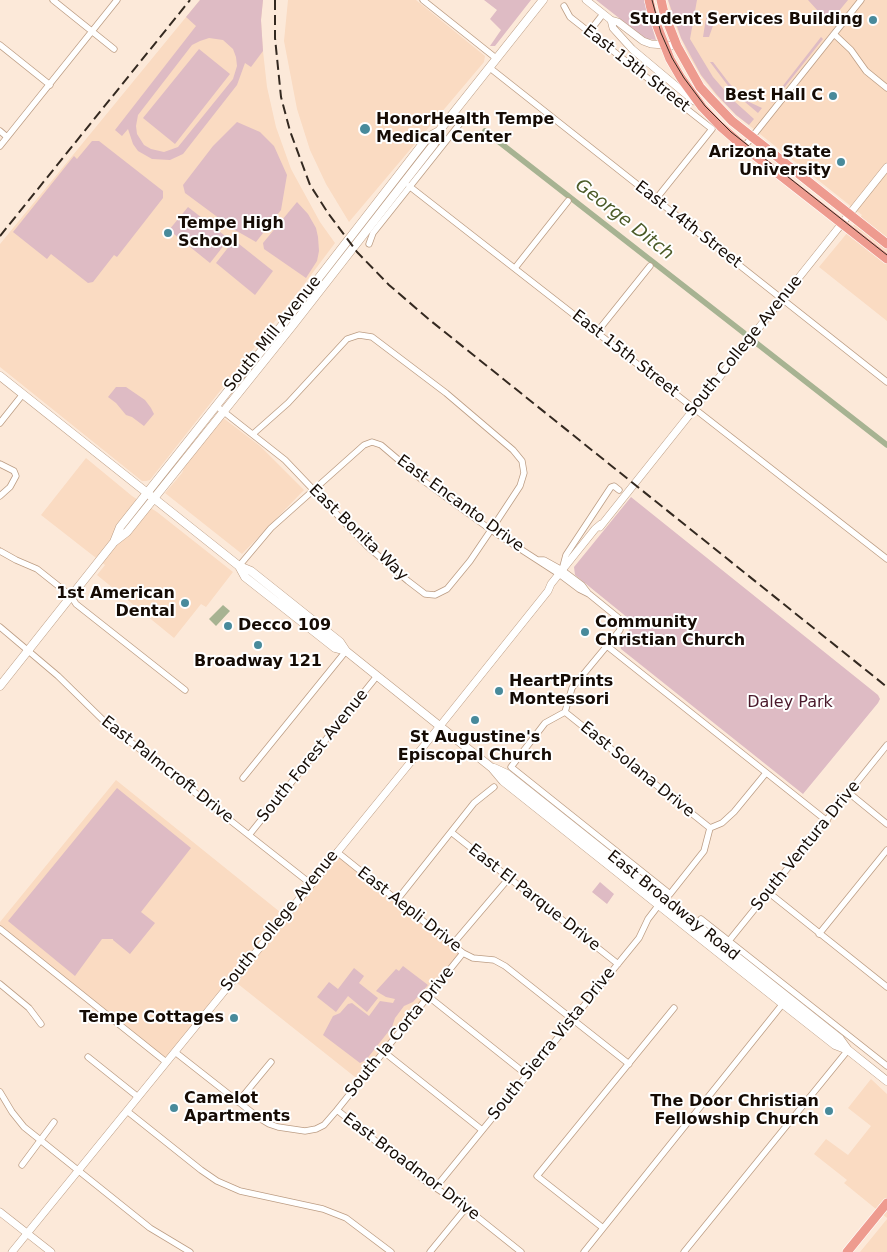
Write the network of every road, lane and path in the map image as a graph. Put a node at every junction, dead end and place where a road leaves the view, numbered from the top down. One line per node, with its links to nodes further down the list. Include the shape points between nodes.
1 (53, 0): 12 (street)
2 (117, 0): 12 (street)
3 (423, 0): 19 (street)
4 (543, 0): 19 (main road, South Mill Avenue)
5 (586, 0): 10 (street, East 13th Street)
6 (649, 0): 15 (main road)
7 (661, 0): 17 (main road)
8 (861, 0): 14 (street)
9 (564, 6): 13 (street, East 13th Street, via 570,17)
10 (603, 14): 11 (street, East 13th Street); 13 (street)
11 (611, 20): 15 (street, East 13th Street, via 643,41); 23 (street, East 13th Street, via 613,28 632,49)
12 (92, 32): 18 (street); 21 (street)
13 (589, 32): 33 (street, East 13th Street, via 712,129)
14 (834, 34): 22 (street, via 866,71); 28 (street)
15 (664, 44): 17 (street, East 13th Street); 23 (main road, via 681,78)
16 (0, 45): 21 (street)
17 (677, 46): 28 (main road, via 700,87)
18 (114, 50)
19 (497, 59): 20 (main road, South Mill Avenue)
20 (490, 68): 26 (main road, South Mill Avenue); 33 (street, East 14th Street)
21 (50, 85): 27 (street)
22 (887, 88)
23 (702, 107): 30 (main road)
24 (462, 121): 32 (street)
25 (0, 131): 27 (street)
26 (439, 131): 47 (main road, South Mill Avenue, via 434,144 293,325); 55 (main road, South Mill Avenue, via 428,138 235,382)
27 (7, 137): 29 (street)
28 (752, 137): 30 (street); 35 (main road)
29 (0, 146)
30 (744, 147): 36 (main road)
31 (887, 167): 35 (street, South College Avenue)
32 (409, 186): 37 (street, via 373,233); 41 (street, East 15th Street)
33 (656, 199): 42 (street, East 14th Street)
34 (568, 201): 41 (street)
35 (849, 214): 36 (street, South College Avenue); 38 (main road)
36 (841, 224): 39 (main road); 42 (street, South College Avenue)
37 (369, 244)
38 (887, 244)
39 (887, 259)
40 (650, 266): 43 (street)
41 (515, 268): 43 (street, East 15th Street)
42 (782, 299): 45 (street, East 14th Street); 48 (street, South College Avenue)
43 (597, 332): 48 (street, East 15th Street)
44 (0, 376): 46 (main road, East Broadway Road)
45 (887, 382)
46 (23, 394): 49 (street); 55 (main road, East Broadway Road)
47 (221, 409): 50 (street, East Bonita Way); 55 (main road, South Mill Avenue)
48 (694, 409): 58 (street, East 15th Street); 60 (street, South College Avenue)
49 (0, 423)
50 (253, 434): 52 (street, East Bonita Way, via 285,460); 56 (street, via 284,407 347,340 359,335 372,336 446,393 522,461 524,473 520,486)
51 (0, 464): 54 (street, via 16,476)
52 (313, 490): 56 (street, East Encanto Drive, via 364,445 372,442 381,445); 56 (street, East Bonita Way, via 368,547 425,594 435,595 447,589); 59 (street, via 271,528)
53 (619, 490): 60 (street, via 611,487 566,555)
54 (0, 496)
55 (150, 496): 59 (main road, East Broadway Road); 61 (main road, South Mill Avenue, via 120,527 114,542)
56 (491, 530): 60 (street, East Encanto Drive)
57 (0, 551): 61 (street, via 37,569)
58 (887, 559)
59 (239, 566): 65 (main road, East Broadway Road, via 251,571 294,605 340,642)
60 (562, 573): 63 (street, East Encanto Drive, via 618,618 620,630); 70 (street, South College Avenue)
61 (71, 596): 64 (main road, South Mill Avenue); 68 (street, via 76,604)
62 (0, 627): 64 (street, East Palmcroft Drive)
63 (607, 646): 69 (street, via 572,688); 72 (street)
64 (28, 650): 67 (main road, South Mill Avenue); 80 (street, East Palmcroft Drive, via 104,721)
65 (346, 651): 66 (main road, East Broadway Road); 73 (street)
66 (377, 676): 70 (main road, East Broadway Road); 80 (street, South Forest Avenue)
67 (0, 686)
68 (185, 690)
69 (565, 712): 78 (street, East Solana Drive); 86 (street, via 545,723 511,767)
70 (440, 726): 82 (street, South College Avenue); 86 (main road, East Broadway Road, via 492,768 507,774)
71 (887, 745): 75 (street, South Ventura Drive)
72 (766, 773): 76 (street); 78 (street, via 734,812)
73 (243, 778)
74 (494, 786): 79 (street)
75 (849, 793): 76 (street, South Ventura Drive); 77 (street)
76 (826, 820): 85 (street, South Ventura Drive)
77 (887, 824)
78 (710, 828): 86 (street, South Sierra Vista Drive, via 704,851)
79 (451, 832): 83 (street, East El Parque Drive); 87 (street)
80 (249, 835): 84 (street, East Palmcroft Drive)
81 (887, 850): 90 (street)
82 (336, 852): 84 (street, South College Avenue); 87 (street, East Aepli Drive)
83 (509, 878): 92 (street, South la Corta Drive); 94 (street, East El Parque Drive)
84 (311, 884): 104 (street, South College Avenue)
85 (768, 892): 90 (street); 91 (street, South Ventura Drive)
86 (664, 899): 91 (main road, East Broadway Road); 94 (street, South Sierra Vista Drive); 99 (main road, East Broadway Road)
87 (397, 900): 92 (street, East Aepli Drive)
88 (701, 919): 91 (street)
89 (0, 929): 107 (street)
90 (820, 934): 96 (street)
91 (726, 944): 98 (main road, East Broadway Road); 110 (street)
92 (452, 945): 93 (street, East Aepli Drive)
93 (463, 953): 97 (street, South la Corta Drive); 101 (street, East Aepli Drive, via 505,966)
94 (618, 964): 101 (street, South Sierra Vista Drive)
95 (0, 984): 102 (street, via 29,1008)
96 (887, 987)
97 (429, 997): 105 (street, South la Corta Drive); 111 (street)
98 (788, 998): 99 (street); 103 (main road, East Broadway Road, via 840,1039)
99 (783, 1004): 103 (main road, East Broadway Road, via 835,1045); 127 (street)
100 (674, 1008): 109 (street)
101 (572, 1019): 109 (street, East Aepli Drive); 111 (street, South Sierra Vista Drive)
102 (41, 1024)
103 (848, 1050): 112 (main road, East Broadway Road); 136 (street)
104 (175, 1052): 107 (street, South College Avenue); 115 (street, East Broadmor Drive)
105 (384, 1052): 116 (street, South la Corta Drive); 119 (street)
106 (88, 1058): 114 (street)
107 (166, 1062): 114 (street, South College Avenue)
108 (271, 1062): 115 (street)
109 (629, 1064): 127 (street, via 537,1176)
110 (887, 1066)
111 (527, 1075): 119 (street, South Sierra Vista Drive)
112 (887, 1081)
113 (0, 1093): 120 (street, via 24,1127)
114 (138, 1097): 117 (street, South College Avenue)
115 (238, 1102): 116 (street, East Broadmor Drive, via 269,1124 305,1131 324,1125)
116 (337, 1110): 123 (street, East Broadmor Drive)
117 (127, 1111): 122 (street, South College Avenue); 132 (street, via 217,1181 240,1191 323,1209 346,1218)
118 (54, 1122): 120 (street)
119 (482, 1130): 123 (street, South Sierra Vista Drive)
120 (40, 1140): 121 (street); 122 (street)
121 (22, 1165)
122 (78, 1170): 128 (street, South College Avenue); 131 (street, via 150,1228)
123 (436, 1187): 125 (street, East Broadmor Drive)
124 (887, 1204): 137 (main road)
125 (466, 1208): 133 (street); 134 (street, East Broadmor Drive)
126 (0, 1212): 128 (street)
127 (603, 1228): 135 (street)
128 (27, 1234): 129 (street, South College Avenue); 130 (street)
129 (12, 1252)
130 (51, 1252)
131 (190, 1252)
132 (391, 1252)
133 (430, 1252)
134 (521, 1252)
135 (584, 1252)
136 (684, 1252)
137 (847, 1252)

